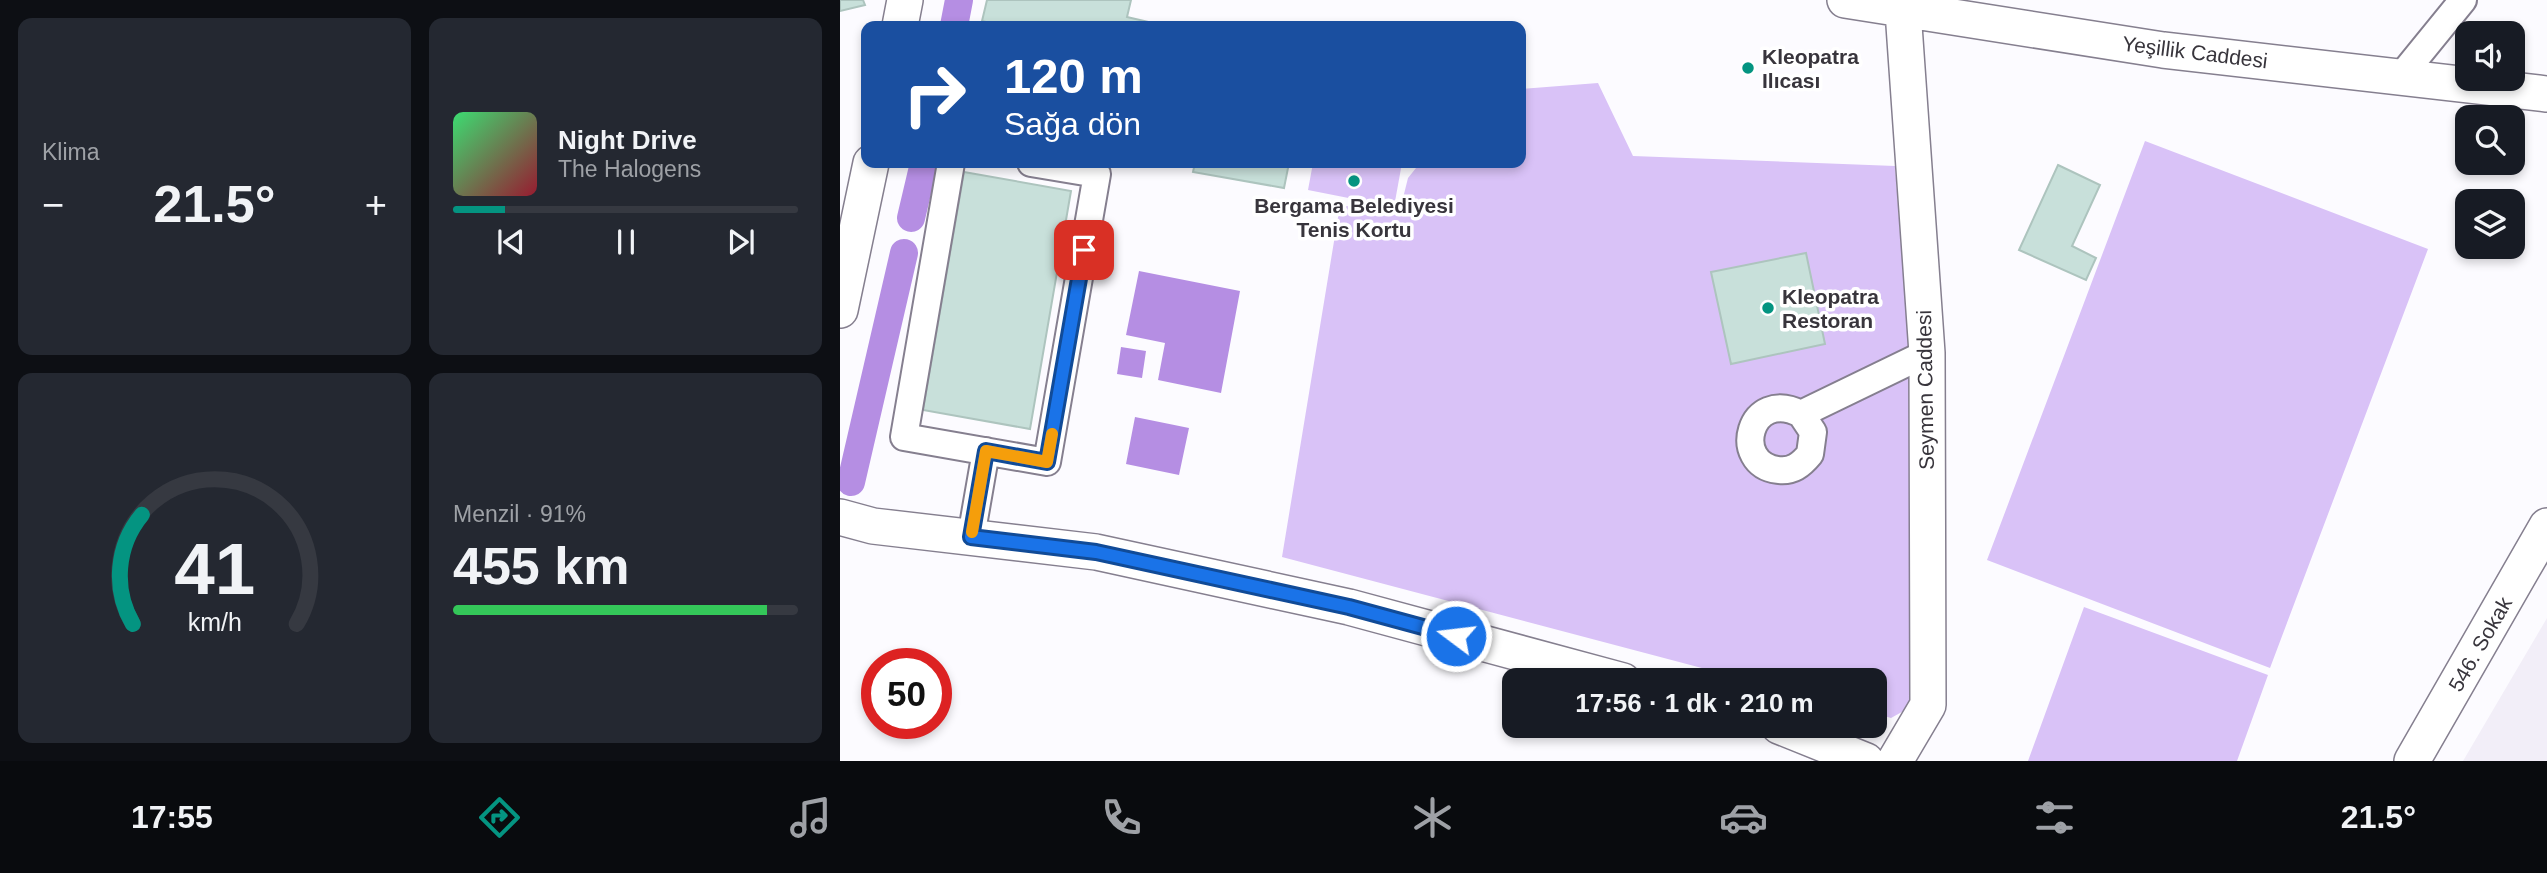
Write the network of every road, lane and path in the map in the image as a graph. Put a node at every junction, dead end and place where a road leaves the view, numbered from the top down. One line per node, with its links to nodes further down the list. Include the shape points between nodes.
1 (905, 0): 5 (main road)
2 (1845, 0): 4 (main road, Yeşillik Caddesi)
3 (2463, 0): 6 (street)
4 (1903, 6): 6 (main road, Yeşillik Caddesi, via 2162,50); 12 (main road, Seymen Caddesi)
5 (901, 21)
6 (2402, 75): 7 (main road, Yeşillik Caddesi)
7 (2547, 94)
8 (870, 168): 11 (main road)
9 (950, 168): 14 (street, via 904,436)
10 (1061, 168): 14 (street, via 1097,174 1047,462)
11 (840, 310)
12 (1927, 353): 13 (street); 21 (main road, Seymen Caddesi, via 1928,705)
13 (1801, 414)
14 (986, 451): 17 (street)
15 (840, 517): 17 (main road, via 873,526)
16 (2547, 526): 22 (main road, 546. Sokak)
17 (971, 537): 18 (main road, via 1096,552 1349,607)
18 (1575, 668)
19 (1809, 738): 20 (main road)
20 (1866, 761)
21 (1895, 761)
22 (2412, 761)

